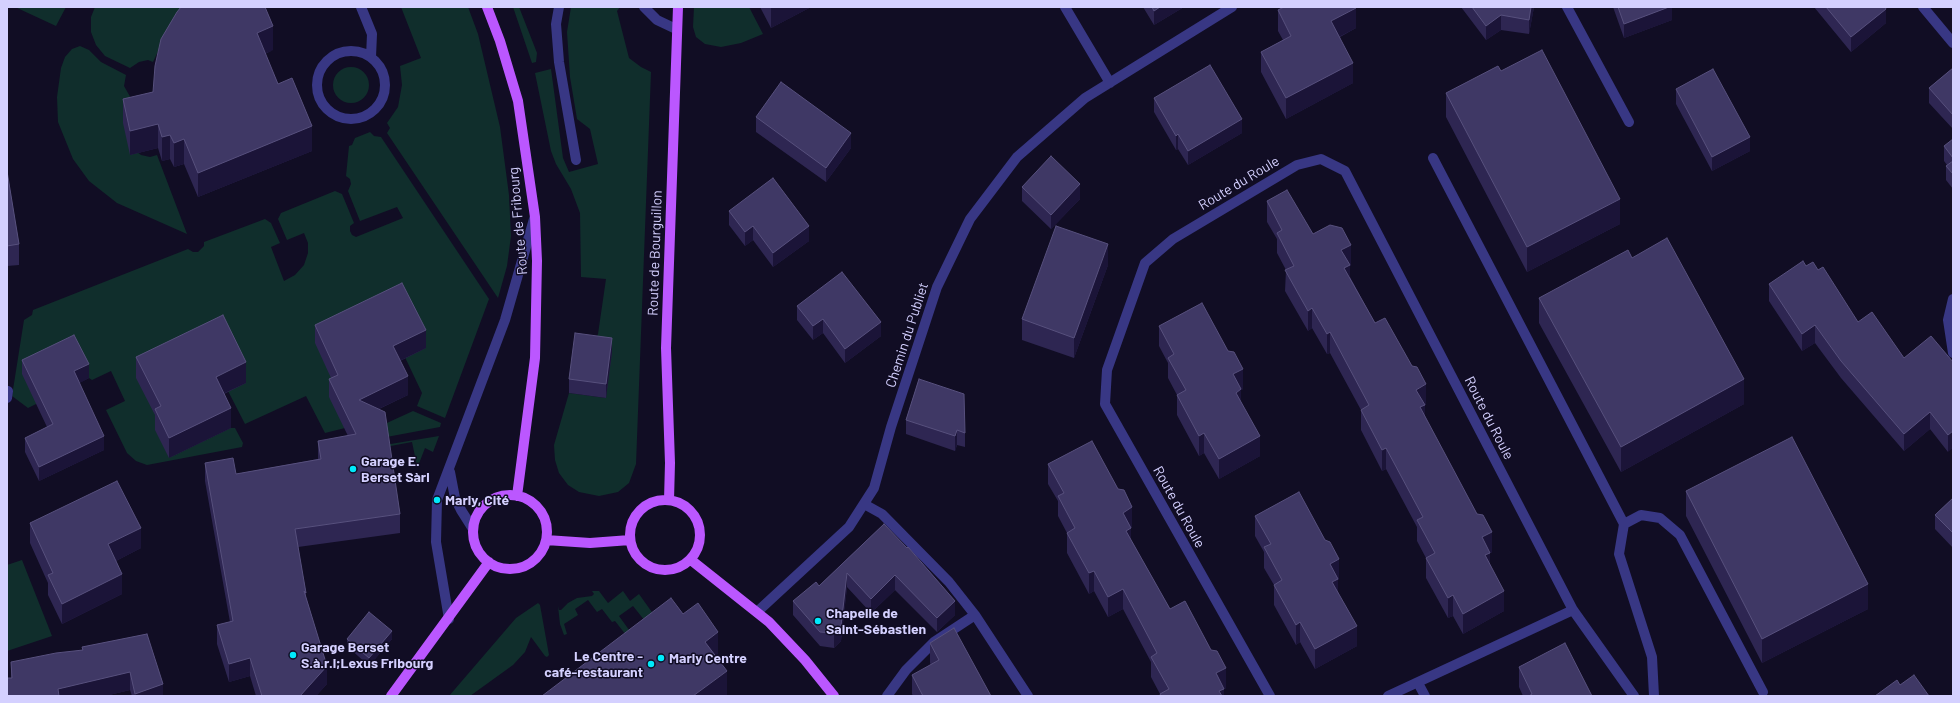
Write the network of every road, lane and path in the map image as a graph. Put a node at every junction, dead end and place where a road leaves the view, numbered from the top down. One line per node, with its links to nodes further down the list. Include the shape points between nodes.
1 (361, 7): 12 (street, via 372,34)
2 (487, 7): 17 (main road, Route de Fribourg, via 518,101)
3 (559, 7): 16 (street, via 556,24 559,62)
4 (644, 7): 10 (street, via 657,20)
5 (678, 7): 10 (main road, Route de Bourguillon)
6 (1065, 7): 13 (street)
7 (1232, 7): 13 (street, Chemin du Publiet)
8 (1567, 7): 14 (street)
9 (1923, 7): 11 (street)
10 (676, 29): 22 (main road, Route de Bourguillon, via 666,348)
11 (1953, 43)
12 (371, 57): 12 (street, via 349,51 328,60 321,68 317,90 321,101 338,117 359,118 369,114 380,102 385,86 384,75)
13 (1110, 83): 23 (street, Chemin du Publiet, via 1085,98 1017,157 970,218 936,287 874,488)
14 (1630, 122)
15 (1433, 158): 24 (street)
16 (576, 160)
17 (535, 217): 20 (street, via 505,320); 21 (main road, Route de Fribourg, via 535,350)
18 (1953, 299): 19 (street, via 1948,320)
19 (1953, 353)
20 (450, 470): 25 (street, via 455,498); 33 (street, via 437,500 436,542)
21 (517, 496): 25 (main road, via 500,496 485,505 477,516); 26 (main road, via 533,503 543,516 546,523)
22 (669, 500): 27 (main road, via 658,500 640,511 630,530); 28 (main road, via 680,502 689,508 698,523 700,539)
23 (864, 504): 31 (street, Chemin du Publiet, via 849,527); 32 (street, via 882,514 949,582)
24 (1624, 524): 35 (street, via 1641,515 1660,518 1680,535); 44 (street, via 1619,554 1652,657)
25 (474, 529): 29 (main road, via 477,548)
26 (546, 540): 27 (main road, via 590,543); 29 (main road, via 536,558 519,568 498,567)
27 (630, 540): 28 (main road, via 640,560 660,570 682,566)
28 (691, 560): 31 (main road)
29 (489, 562): 33 (main road)
30 (1573, 610): 34 (street); 40 (street, Route du Roule, via 1345,171 1321,159 1303,164 1173,239 1145,263 1107,370 1105,404); 43 (street, Route du Roule)
31 (757, 612): 37 (main road, via 800,654)
32 (974, 615): 38 (street, via 934,642 906,670); 39 (street)
33 (449, 619): 36 (main road)
34 (1418, 683): 41 (street); 42 (street)
35 (1763, 692)
36 (391, 696)
37 (834, 696)
38 (887, 696)
39 (1028, 696)
40 (1270, 696)
41 (1388, 696)
42 (1425, 696)
43 (1634, 696)
44 (1654, 696)

